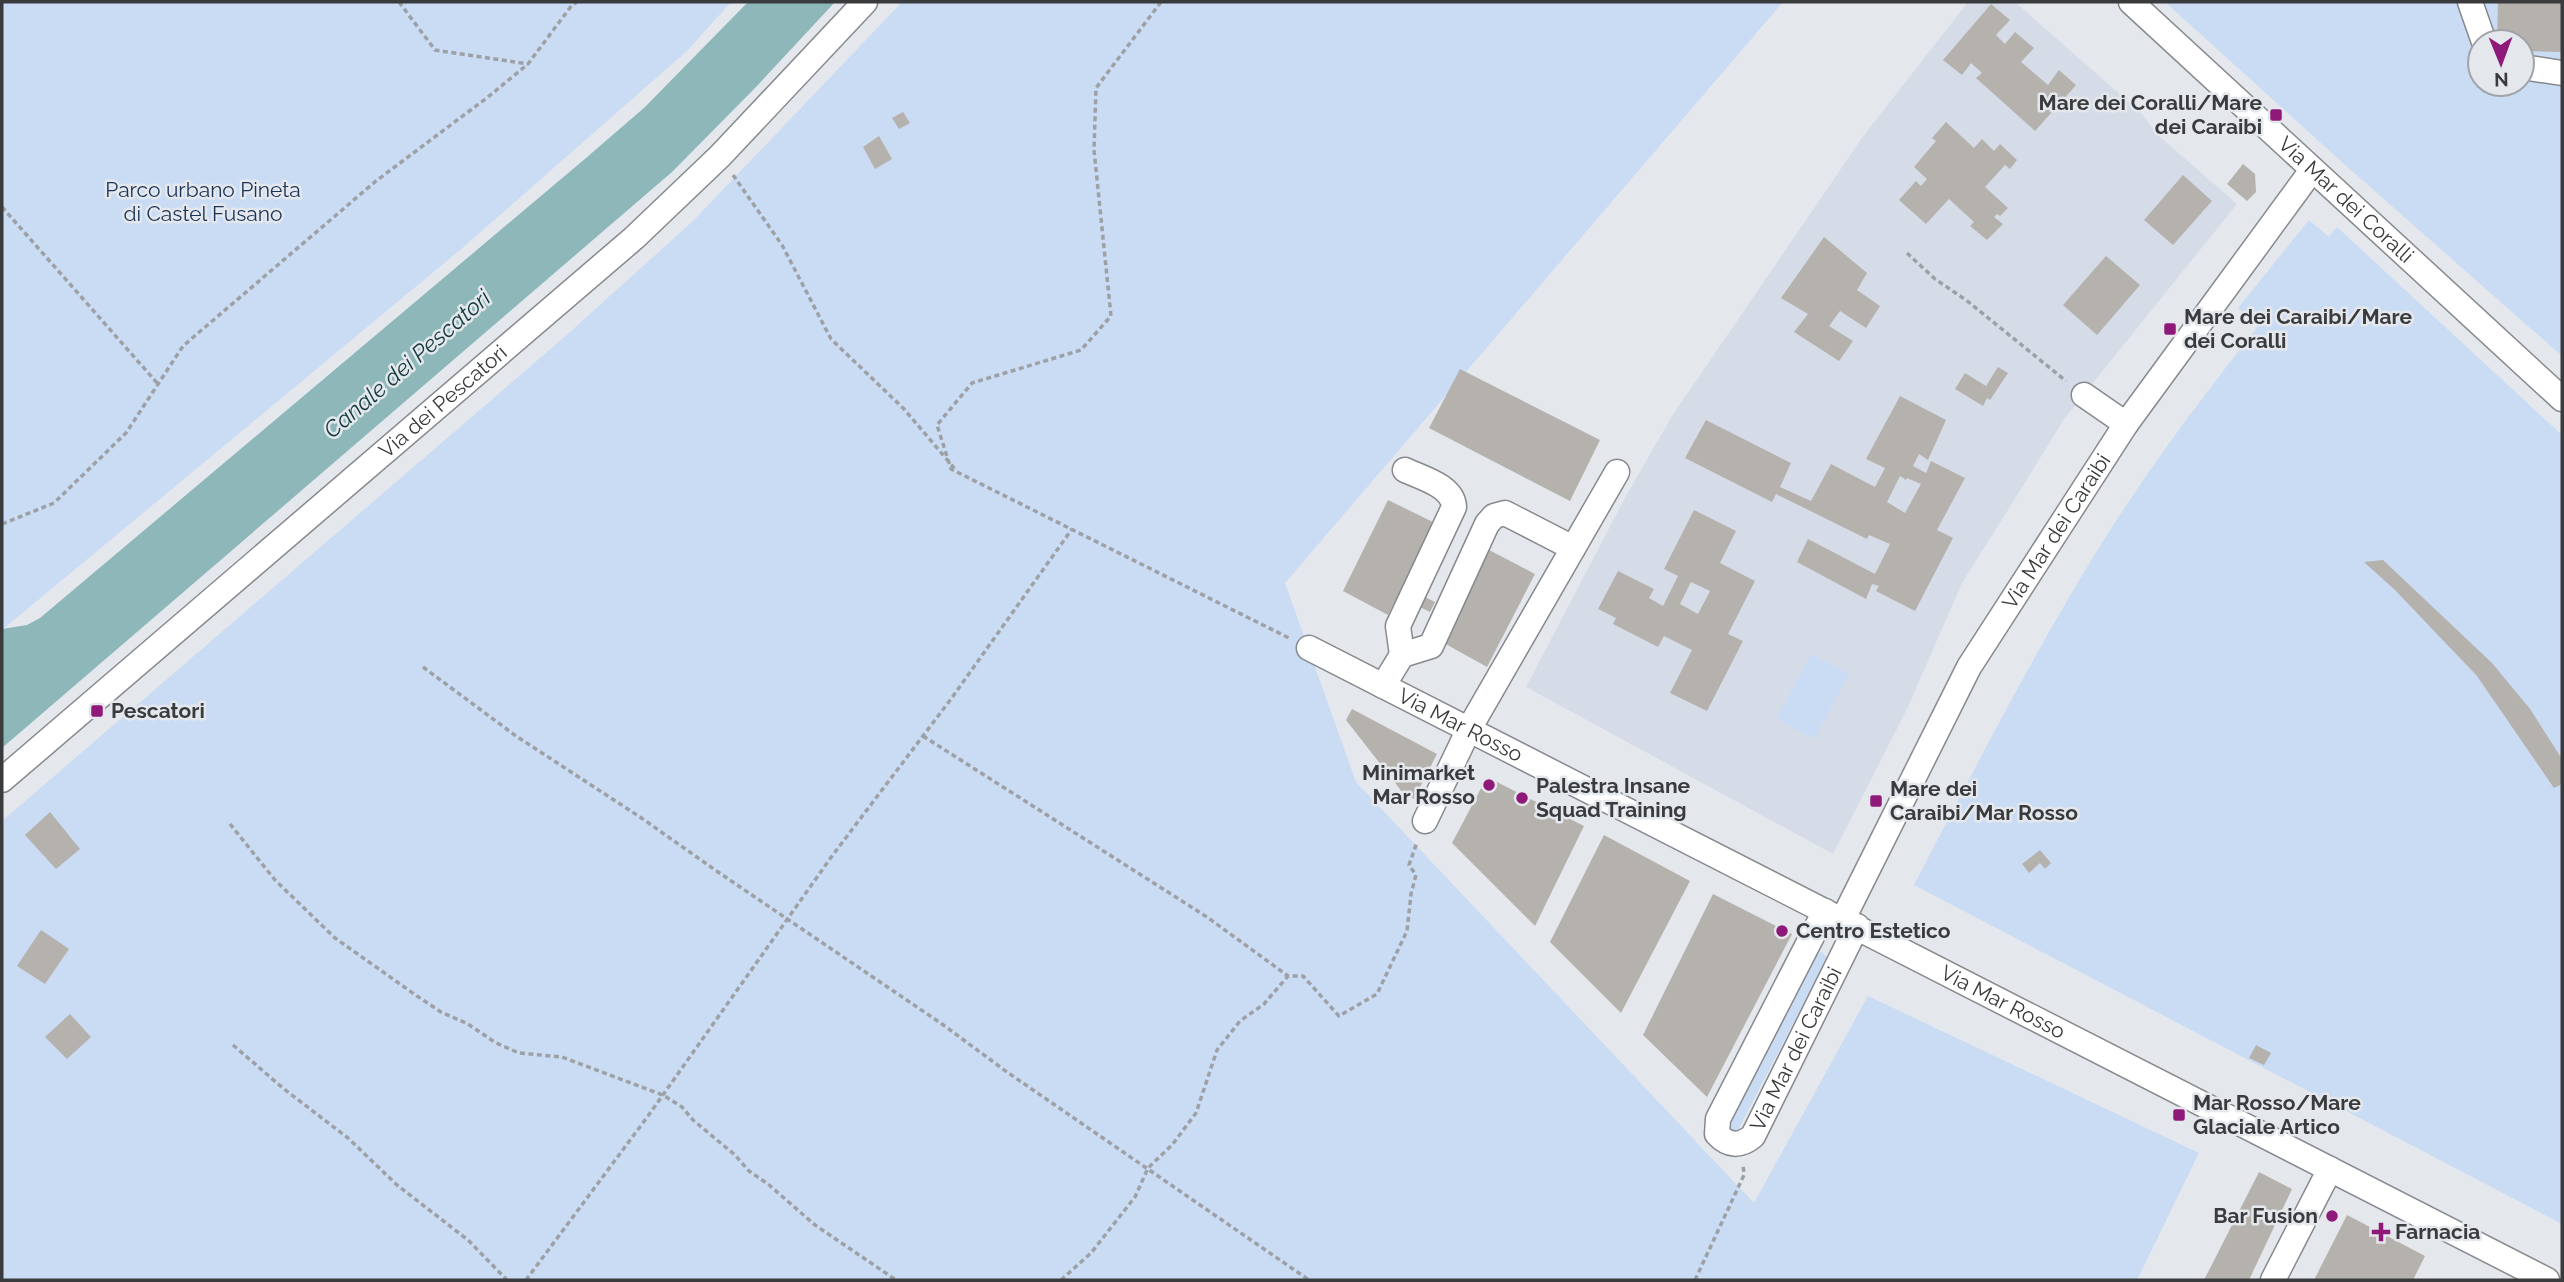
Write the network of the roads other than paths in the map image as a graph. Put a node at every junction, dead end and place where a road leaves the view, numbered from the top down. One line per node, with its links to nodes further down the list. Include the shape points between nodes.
1 (865, 2): 18 (street, Via dei Pescatori, via 720,156 613,256)
2 (2131, 2): 7 (street, Via Mar dei Coralli)
3 (2470, 2): 4 (street)
4 (2479, 28)
5 (2536, 69): 6 (street)
6 (2562, 73)
7 (2312, 170): 9 (street, Via Mar dei Coralli); 10 (street, Via Mar dei Caraibi)
8 (2084, 395): 10 (street)
9 (2562, 399)
10 (2126, 424): 20 (street, Via Mar dei Caraibi, via 1962,679)
11 (1405, 470): 15 (street, via 1448,492 1454,507 1398,626)
12 (1617, 472): 13 (street)
13 (1573, 548): 15 (street, via 1505,513 1494,516 1431,646); 17 (street)
14 (1309, 648): 16 (street, Via Mar Rosso)
15 (1402, 655): 16 (street)
16 (1382, 686): 17 (street, Via Mar Rosso)
17 (1469, 729): 19 (street); 20 (street, Via Mar Rosso)
18 (2, 780)
19 (1425, 821)
20 (1842, 919): 20 (street, Via Mar dei Caraibi, via 1718,1119 1717,1134 1727,1143 1742,1144 1753,1136); 21 (street, Via Mar Rosso)
21 (2330, 1169): 22 (street); 23 (street, Via Mar Rosso)
22 (2273, 1280)
23 (2547, 1280)

